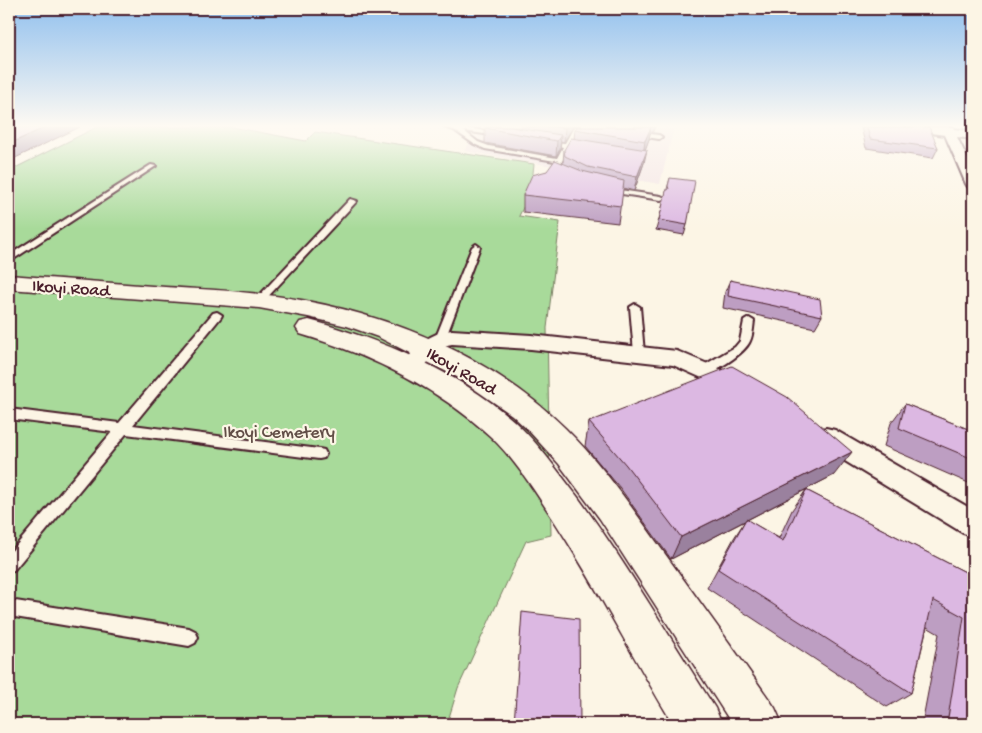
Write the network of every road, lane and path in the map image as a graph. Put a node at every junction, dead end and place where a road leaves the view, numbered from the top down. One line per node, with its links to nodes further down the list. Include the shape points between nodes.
1 (560, 161): 4 (lane, via 558,172)
2 (968, 163): 5 (street)
3 (153, 166): 10 (lane)
4 (569, 180)
5 (973, 184)
6 (598, 189): 7 (lane)
7 (661, 198)
8 (353, 201): 13 (lane)
9 (476, 246): 17 (lane)
10 (9, 259)
11 (9, 282): 13 (main road, Ikoyi Road)
12 (9, 299): 15 (main road, Ikoyi Road)
13 (259, 301): 17 (main road, Ikoyi Road, via 350,319 386,331)
14 (635, 307): 18 (lane)
15 (217, 315): 17 (main road, Ikoyi Road, via 305,327 346,338); 23 (lane)
16 (749, 321): 19 (lane, via 745,341 739,350)
17 (427, 351): 18 (street, via 531,342); 29 (main road, Ikoyi Road, via 472,405 503,429 535,465 584,533); 30 (main road, Ikoyi Road, via 469,370 504,394 539,422 571,456 606,499)
18 (639, 354): 19 (street, via 677,358)
19 (705, 370): 20 (street)
20 (758, 397)
21 (9, 414): 23 (lane)
22 (806, 426): 25 (street)
23 (122, 428): 24 (lane); 26 (lane)
24 (319, 454)
25 (973, 524)
26 (9, 565)
27 (9, 608): 28 (lane)
28 (190, 637)
29 (699, 724)
30 (759, 724)

